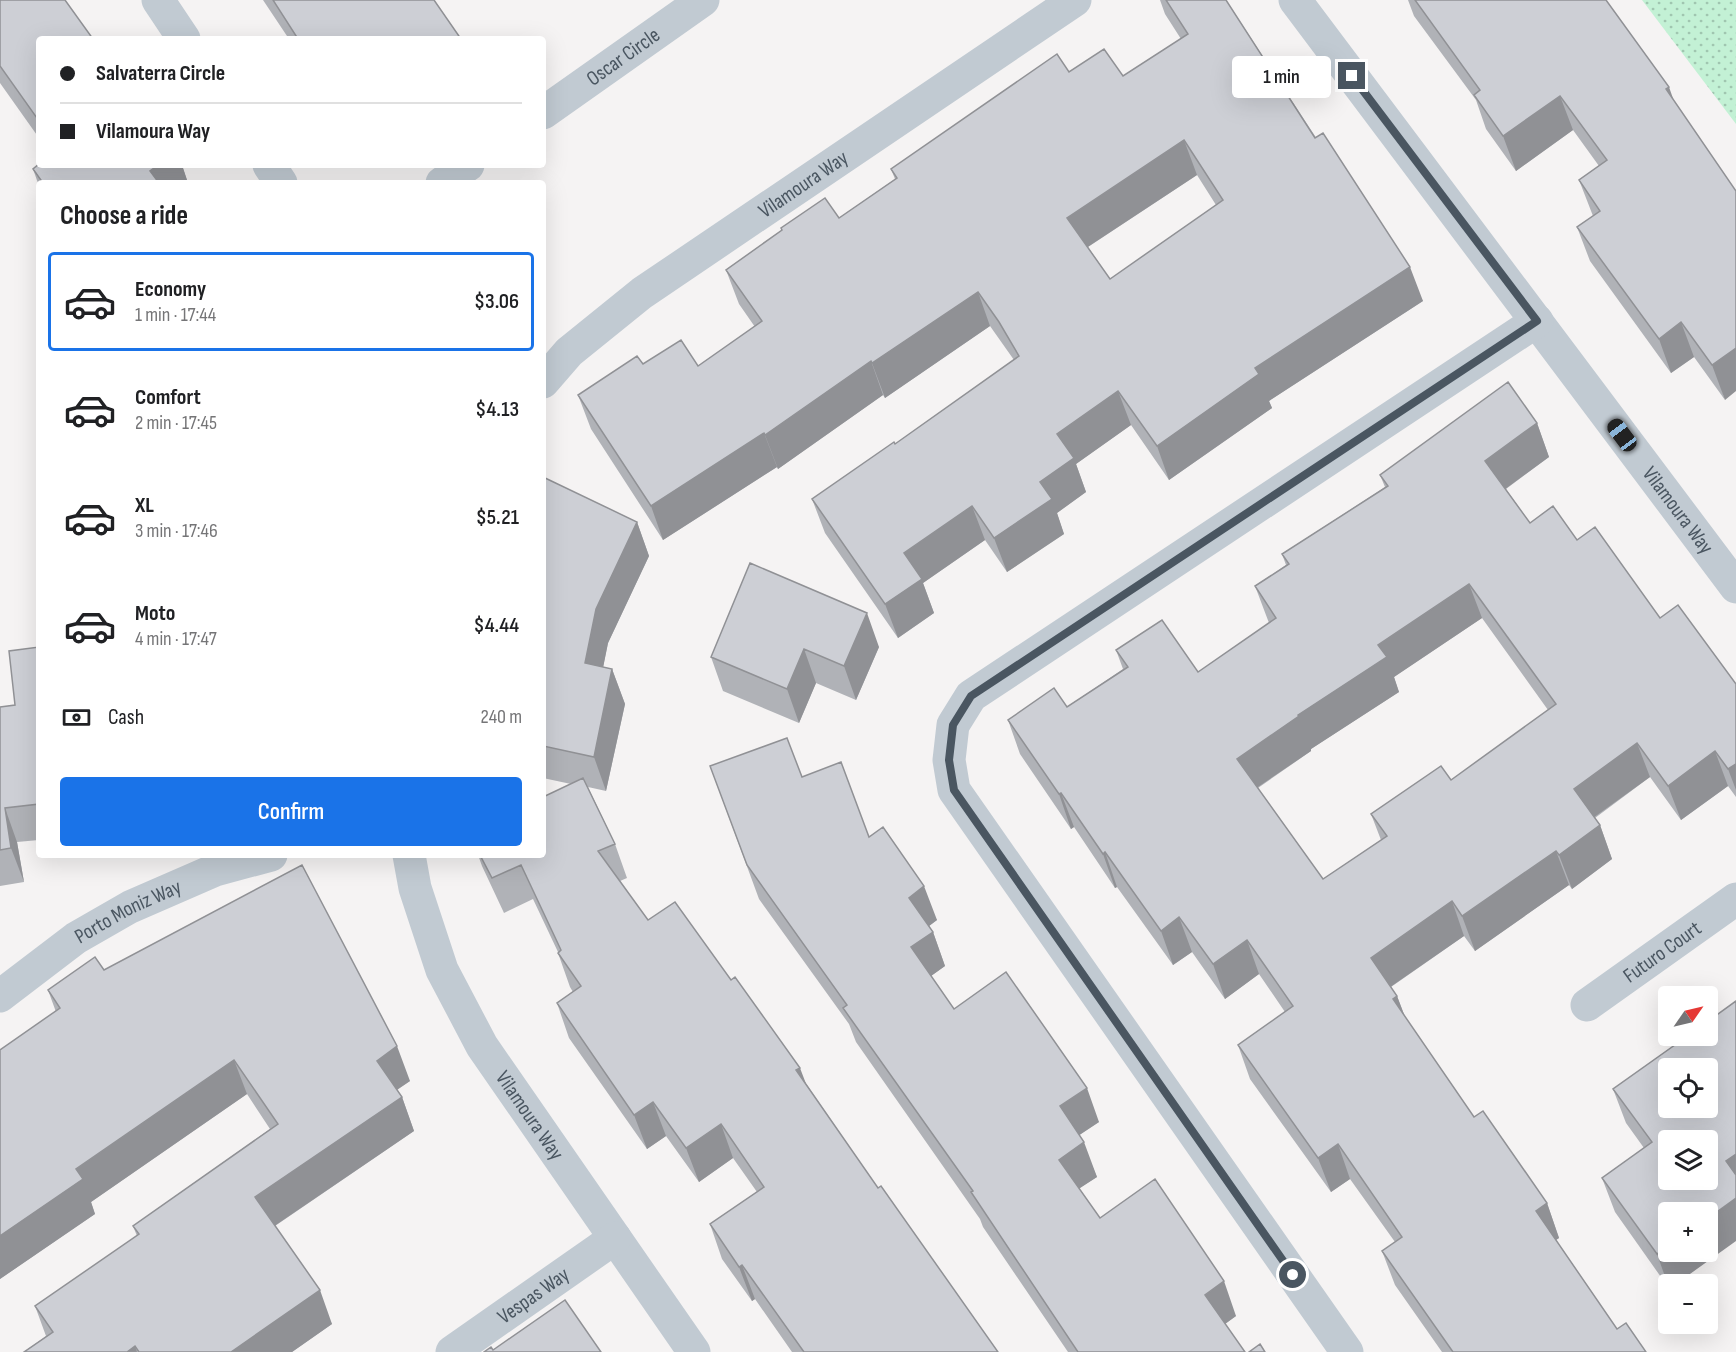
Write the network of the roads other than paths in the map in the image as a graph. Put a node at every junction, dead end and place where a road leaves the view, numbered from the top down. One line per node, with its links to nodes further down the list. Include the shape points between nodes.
1 (158, 0): 5 (street)
2 (703, 0): 6 (street, Oscar Circle)
3 (1075, 0): 10 (street, Vilamoura Way, via 642,293 569,352)
4 (1295, 0): 9 (street, Vilamoura Way)
5 (182, 36)
6 (546, 111)
7 (464, 168): 8 (street)
8 (446, 180)
9 (1537, 321): 11 (street, Vilamoura Way); 20 (street, via 971,696 953,725 949,760 954,790)
10 (546, 379)
11 (1736, 587)
12 (260, 858): 15 (street, Porto Moniz Way, via 214,870 129,907 76,938)
13 (410, 858): 17 (street, Vilamoura Way, via 415,888 442,970 477,1037)
14 (1736, 899): 16 (street, Futuro Court)
15 (0, 996)
16 (1587, 1005)
17 (615, 1238): 18 (street, Vespas Way); 19 (street, Vilamoura Way)
18 (452, 1352)
19 (694, 1352)
20 (1347, 1352)

